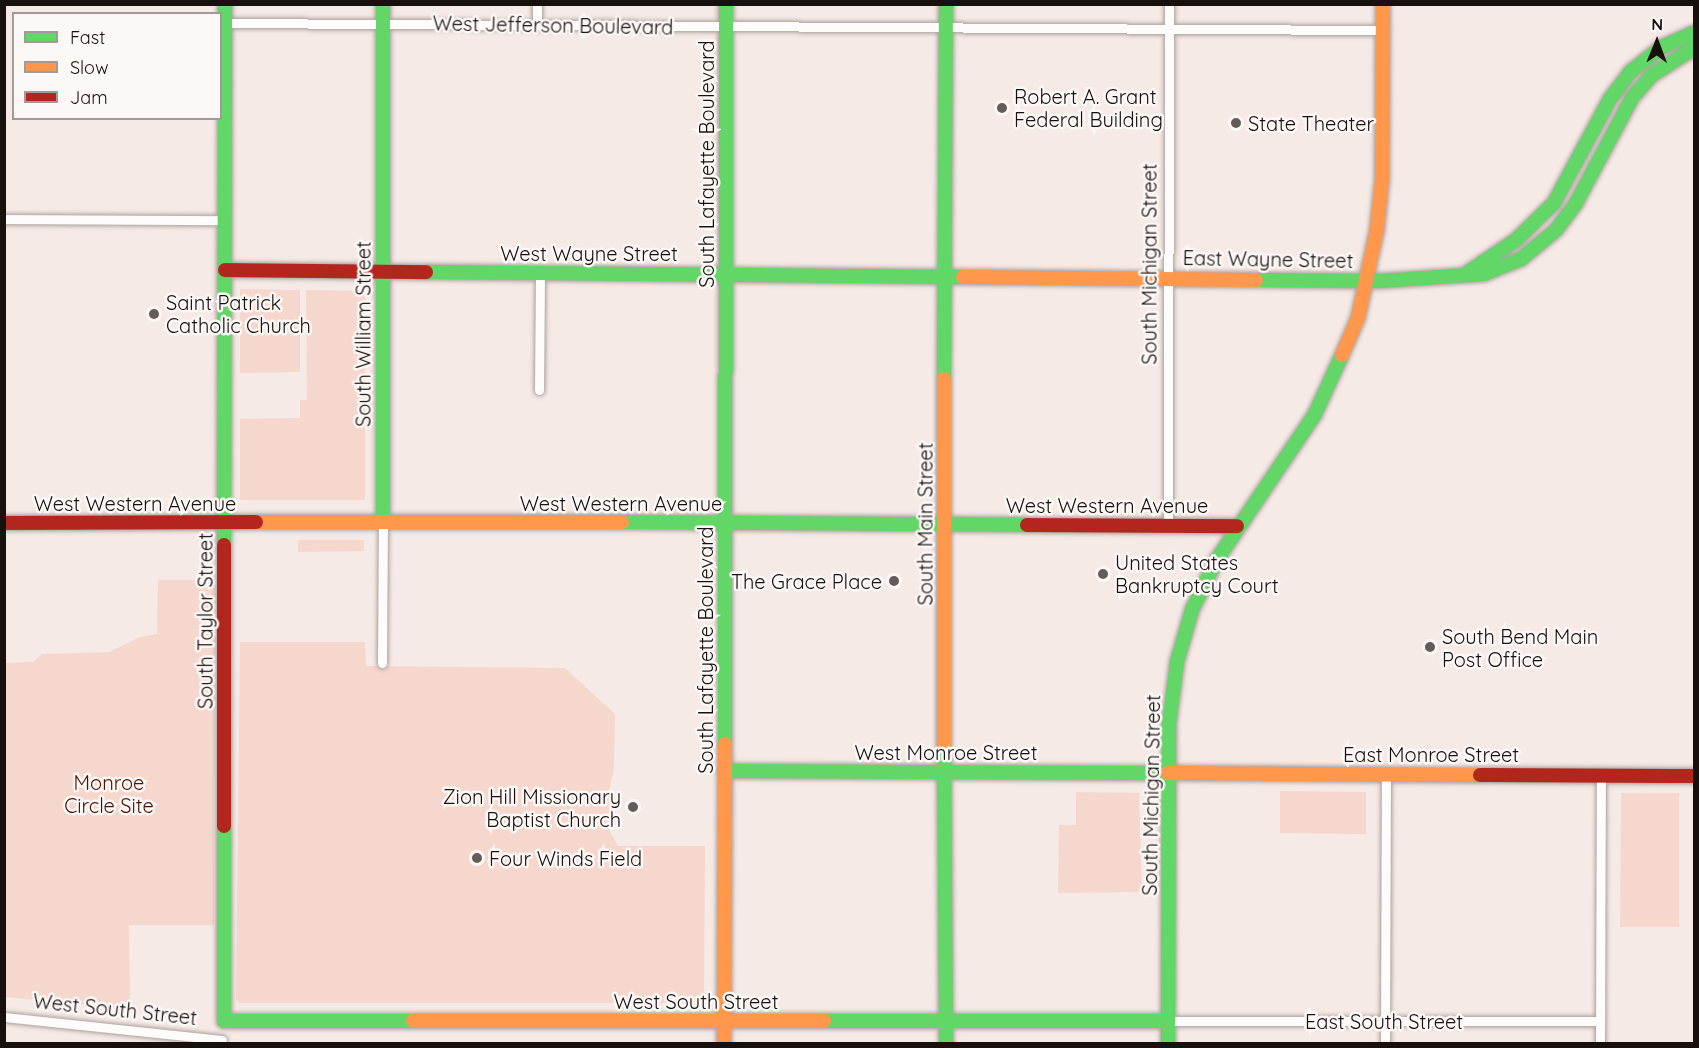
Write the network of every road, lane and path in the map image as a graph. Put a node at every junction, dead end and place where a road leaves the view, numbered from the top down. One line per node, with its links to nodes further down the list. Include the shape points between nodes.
1 (225, 4): 8 (street, South Taylor Street)
2 (382, 4): 9 (street, South William Street)
3 (537, 4): 10 (street)
4 (726, 4): 11 (street, South Lafayette Boulevard)
5 (946, 4): 13 (street, South Main Street)
6 (1169, 4): 12 (street, South Michigan Street)
7 (1383, 4): 14 (street, South Michigan Street)
8 (225, 23): 9 (street, West Jefferson Boulevard); 18 (street, South Taylor Street)
9 (382, 23): 10 (street, West Jefferson Boulevard); 20 (street, South William Street)
10 (537, 24): 11 (street, West Jefferson Boulevard)
11 (726, 26): 13 (street, West Jefferson Boulevard); 22 (street, South Lafayette Boulevard)
12 (1169, 28): 13 (street, West Jefferson Boulevard); 14 (street, West Jefferson Boulevard); 25 (street, South Michigan Street)
13 (946, 29): 24 (street, South Main Street)
14 (1383, 30): 26 (street, South Michigan Street, via 1382,180)
15 (1695, 33): 23 (street, via 1662,47 1630,72 1610,99 1554,203 1516,240)
16 (1695, 48): 23 (street, East Wayne Street, via 1658,69 1632,98 1576,203 1556,230 1498,271)
17 (4, 219): 18 (street)
18 (225, 220): 19 (street, South Taylor Street)
19 (225, 270): 20 (street, West Wayne Street); 29 (street, South Taylor Street)
20 (383, 272): 21 (street, West Wayne Street); 28 (street, South William Street)
21 (540, 272): 22 (street, West Wayne Street); 27 (street)
22 (725, 273): 24 (street, West Wayne Street); 31 (street, South Lafayette Boulevard)
23 (1467, 273): 26 (street, East Wayne Street, via 1432,280)
24 (945, 274): 25 (street, West Wayne Street); 32 (street, South Main Street)
25 (1169, 276): 26 (street, East Wayne Street); 33 (street, South Michigan Street)
26 (1367, 281): 34 (street, South Michigan Street, via 1350,338 1315,414)
27 (539, 390)
28 (383, 521): 29 (street, West Western Avenue); 31 (street, West Western Avenue); 35 (street, South William Street)
29 (225, 522): 30 (street, West Western Avenue); 44 (street, South Taylor Street)
30 (4, 523)
31 (725, 523): 32 (street, West Western Avenue); 36 (street, South Lafayette Boulevard)
32 (943, 524): 33 (street, West Western Avenue); 37 (street, South Main Street)
33 (1168, 524): 34 (street, West Western Avenue)
34 (1238, 526): 38 (street, South Michigan Street, via 1216,561 1183,637 1170,708)
35 (382, 663)
36 (724, 771): 37 (street, West Monroe Street); 48 (street, South Lafayette Boulevard)
37 (943, 772): 38 (street, West Monroe Street); 43 (street, South Main Street)
38 (1168, 773): 39 (street, East Monroe Street); 45 (street, South Michigan Street)
39 (1386, 774): 40 (street, East Monroe Street); 46 (street)
40 (1601, 775): 41 (street, East Monroe Street); 47 (street)
41 (1695, 776)
42 (4, 1017): 49 (street, West South Street)
43 (946, 1019): 45 (street, West South Street); 48 (street, West South Street); 51 (street, South Main Street)
44 (224, 1021): 48 (street, West South Street); 49 (street)
45 (1168, 1021): 46 (street, East South Street); 52 (street, South Michigan Street)
46 (1385, 1021): 47 (street, East South Street); 53 (street)
47 (1600, 1021): 54 (street)
48 (724, 1022): 50 (street, South Lafayette Boulevard)
49 (222, 1042)
50 (724, 1044)
51 (946, 1044)
52 (1168, 1044)
53 (1385, 1044)
54 (1600, 1044)

